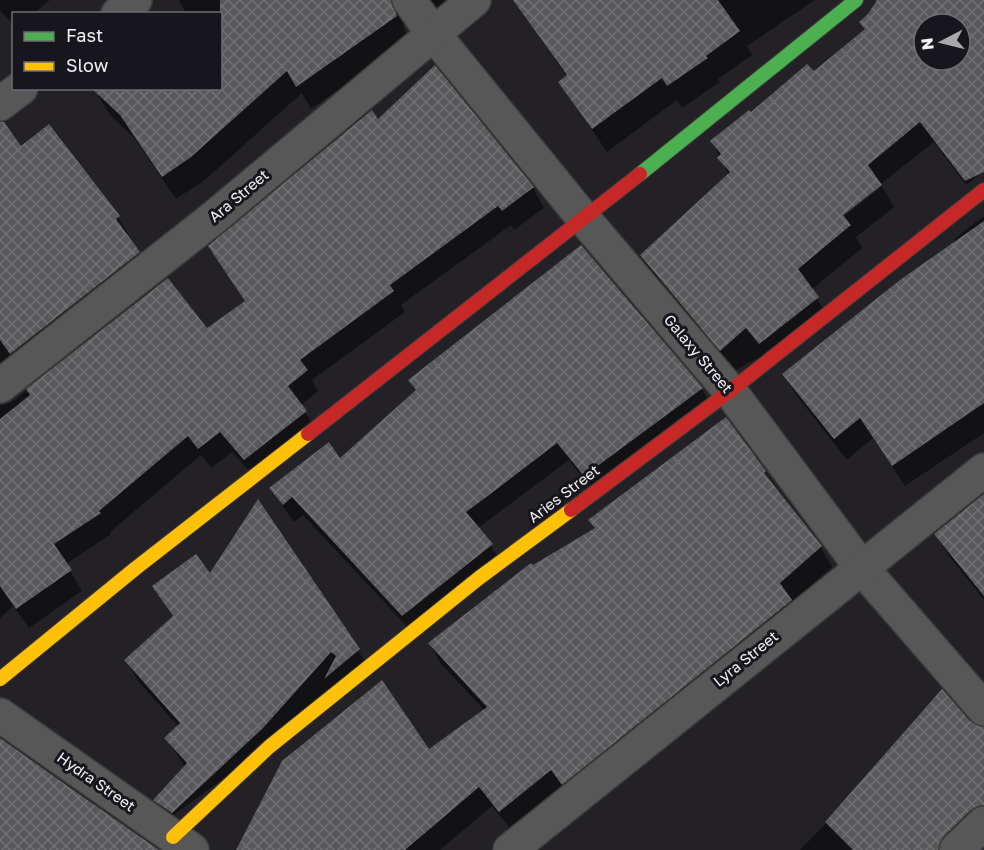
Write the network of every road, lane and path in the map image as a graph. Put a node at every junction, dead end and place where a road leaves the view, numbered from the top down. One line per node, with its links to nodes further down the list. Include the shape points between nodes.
1 (135, 0): 5 (street)
2 (409, 0): 6 (street, Galaxy Street)
3 (474, 0): 6 (street, Ara Street)
4 (856, 0): 10 (street)
5 (120, 12)
6 (432, 33): 10 (street, Galaxy Street); 11 (street, Ara Street, via 212,219)
7 (18, 90): 8 (street)
8 (0, 104)
9 (984, 190): 12 (street, Aries Street)
10 (584, 219): 12 (street, Galaxy Street); 15 (street)
11 (0, 386)
12 (730, 391): 14 (street, Galaxy Street); 19 (street, Aries Street, via 478,578 269,747)
13 (984, 470): 14 (street, Lyra Street)
14 (861, 567): 16 (street, Galaxy Street); 20 (street, Lyra Street)
15 (0, 679)
16 (984, 709)
17 (0, 715): 19 (street, Hydra Street)
18 (984, 823): 21 (street)
19 (182, 843)
20 (510, 850)
21 (956, 850)

